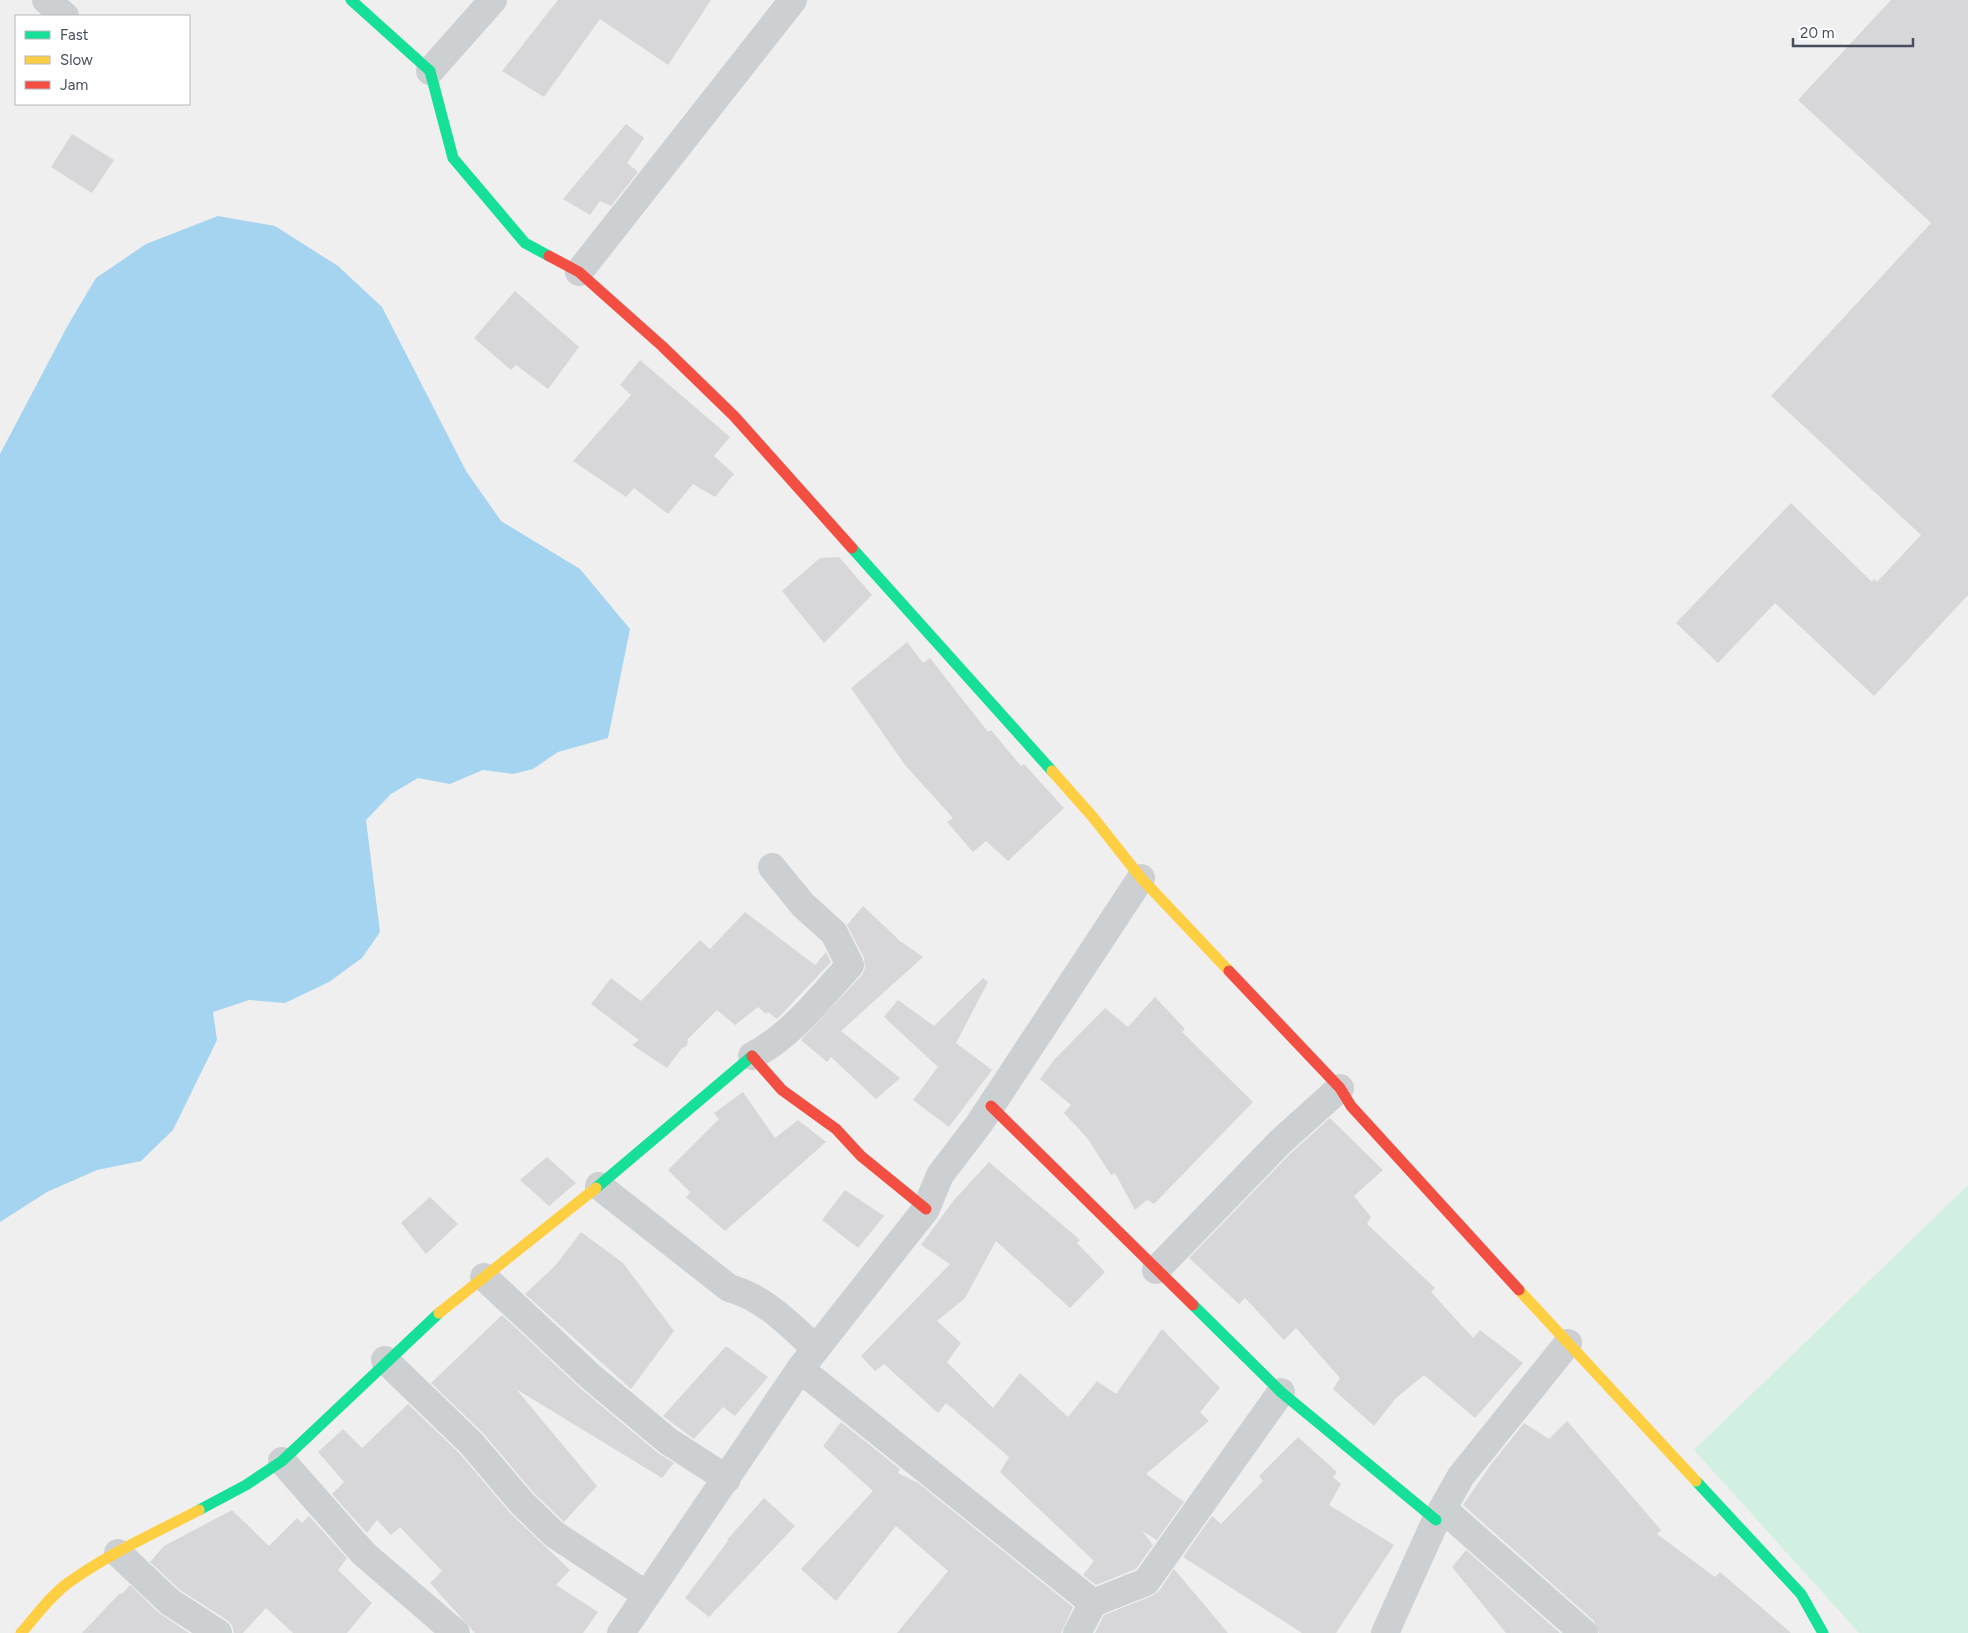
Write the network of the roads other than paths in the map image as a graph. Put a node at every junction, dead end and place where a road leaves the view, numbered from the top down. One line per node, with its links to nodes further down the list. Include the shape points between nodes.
1 (46, 0): 5 (street)
2 (351, 0): 6 (street)
3 (493, 0): 6 (street)
4 (793, 0): 7 (street)
5 (64, 15)
6 (430, 71): 7 (street, via 453,158 524,243)
7 (579, 272): 9 (street, via 734,416 1092,816)
8 (772, 867): 10 (street, via 803,905 834,933 850,965 791,1029 773,1045)
9 (1141, 878): 11 (street); 12 (street)
10 (752, 1056): 13 (street); 14 (street, via 782,1090 836,1128 861,1156)
11 (1340, 1088): 15 (street, via 1280,1142); 17 (street, via 1352,1106)
12 (991, 1106): 14 (street, via 940,1176); 15 (street)
13 (599, 1186): 16 (street); 18 (street, via 729,1288 750,1294 779,1315)
14 (926, 1208): 18 (street)
15 (1156, 1270): 20 (street)
16 (484, 1277): 19 (street); 22 (street, via 597,1382 668,1440)
17 (1568, 1344): 23 (street, via 1461,1476); 34 (street, via 1801,1594)
18 (808, 1359): 22 (street); 26 (street)
19 (386, 1360): 21 (street); 25 (street, via 471,1443 554,1534)
20 (1281, 1392): 23 (street); 26 (street, via 1146,1582)
21 (282, 1461): 24 (street, via 246,1485); 29 (street, via 364,1554)
22 (727, 1479): 25 (street)
23 (1439, 1515): 32 (street); 33 (street)
24 (118, 1554): 27 (street, via 68,1583 46,1603); 28 (street, via 170,1602)
25 (645, 1594): 30 (street)
26 (1093, 1603): 31 (street)
27 (22, 1633)
28 (218, 1633)
29 (456, 1633)
30 (620, 1633)
31 (1077, 1633)
32 (1385, 1633)
33 (1584, 1633)
34 (1823, 1633)

